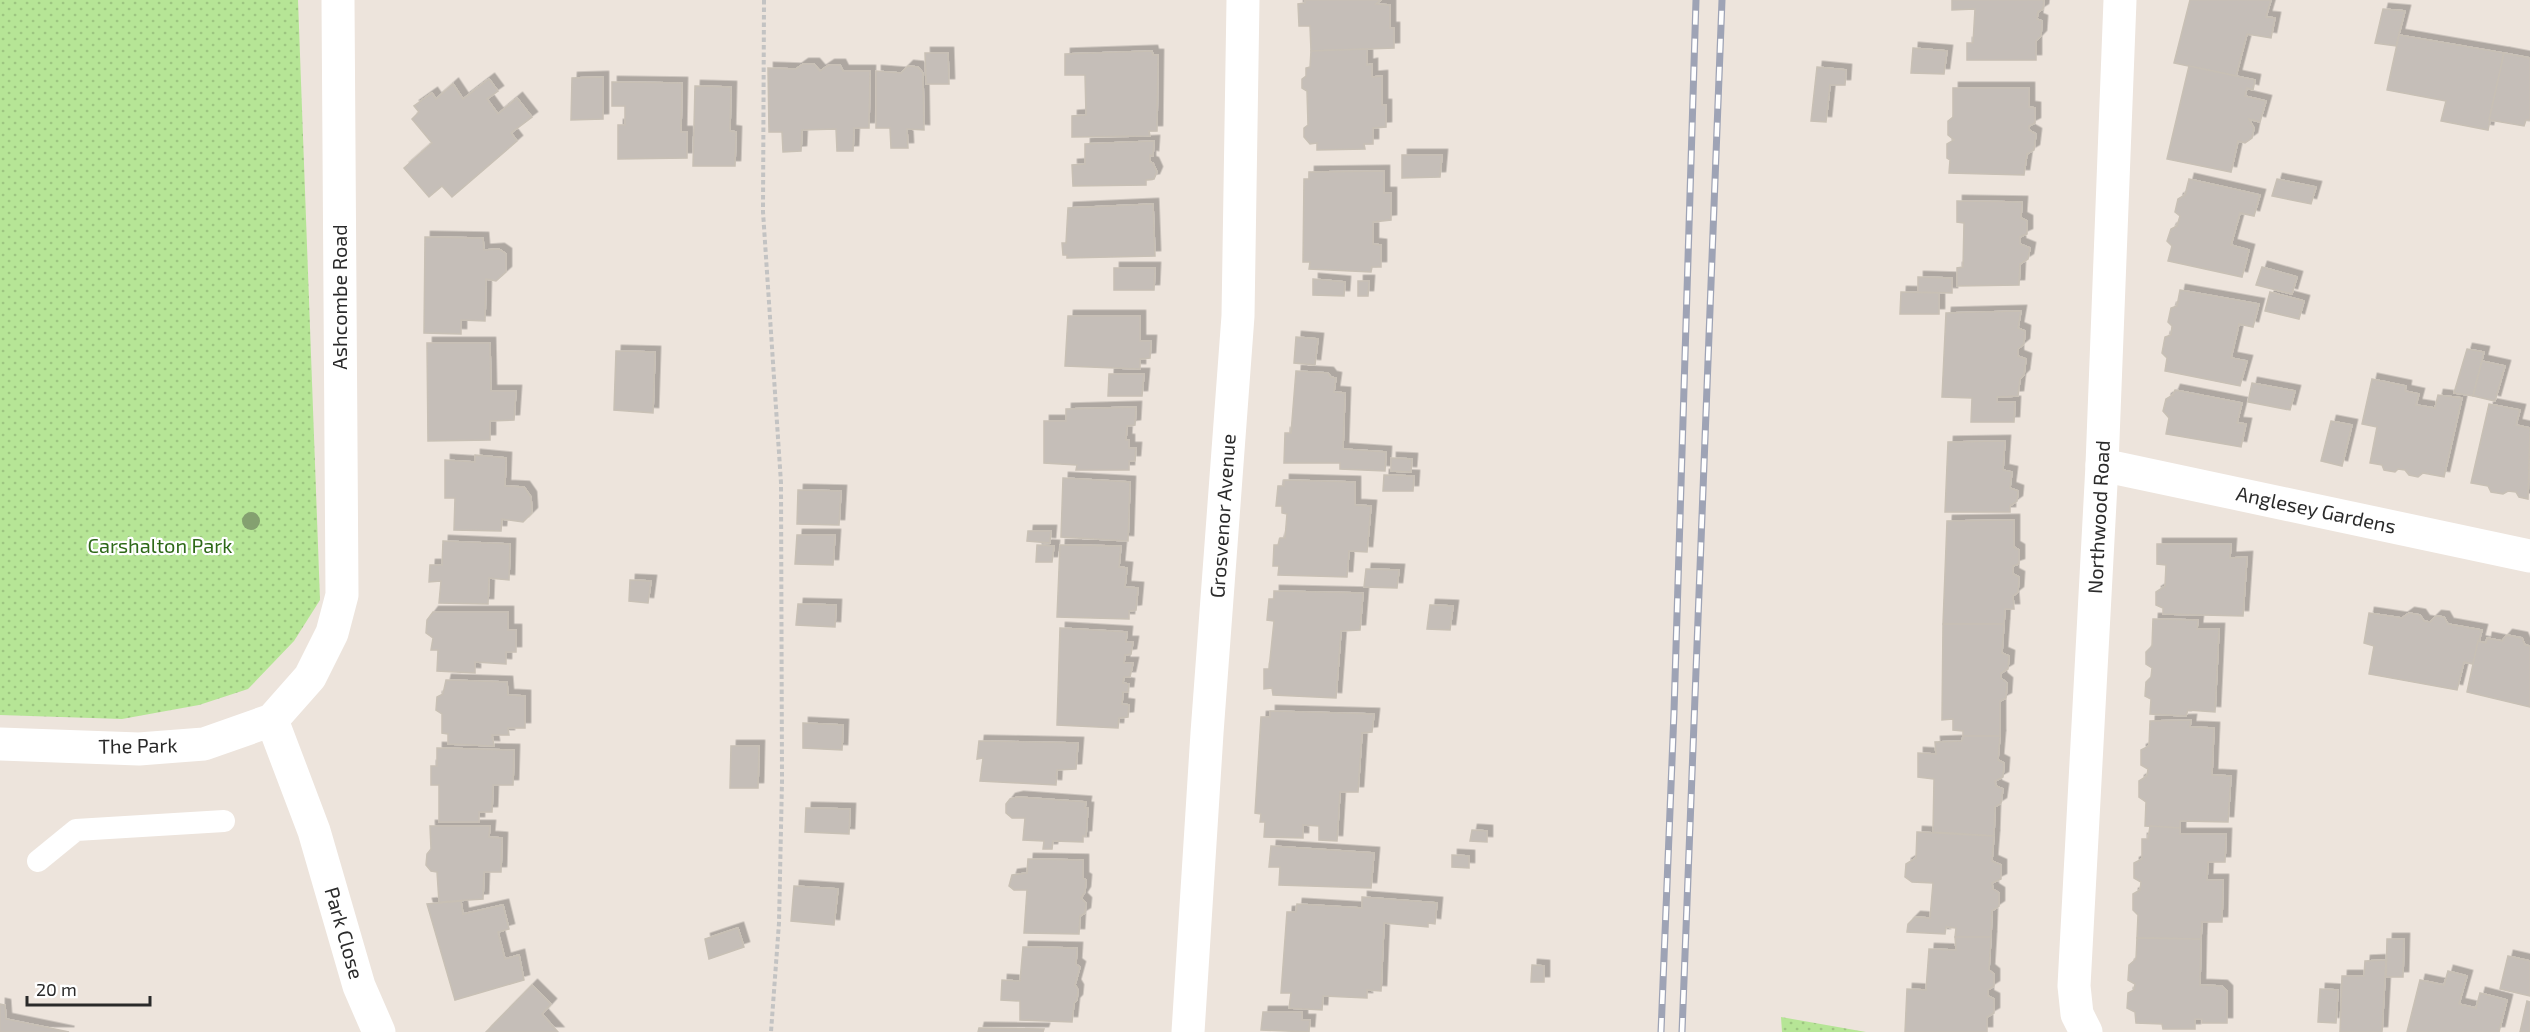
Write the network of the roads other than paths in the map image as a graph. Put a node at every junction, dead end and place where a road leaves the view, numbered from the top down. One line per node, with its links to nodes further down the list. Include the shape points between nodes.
1 (338, 0): 6 (street, Ashcombe Road)
2 (1243, 0): 12 (street, Grosvenor Avenue, via 1238,316)
3 (2120, 0): 4 (street, Northwood Road)
4 (2102, 465): 5 (street, Anglesey Gardens); 13 (street, Northwood Road, via 2074,986 2077,1014)
5 (2530, 556)
6 (342, 594): 7 (street, The Park, via 332,633 310,677)
7 (272, 720): 8 (street, The Park, via 204,744 139,749); 11 (street, Park Close, via 314,831 359,986)
8 (0, 744)
9 (224, 821): 10 (lane, via 76,830)
10 (38, 861)
11 (379, 1032)
12 (1188, 1032)
13 (2086, 1032)

